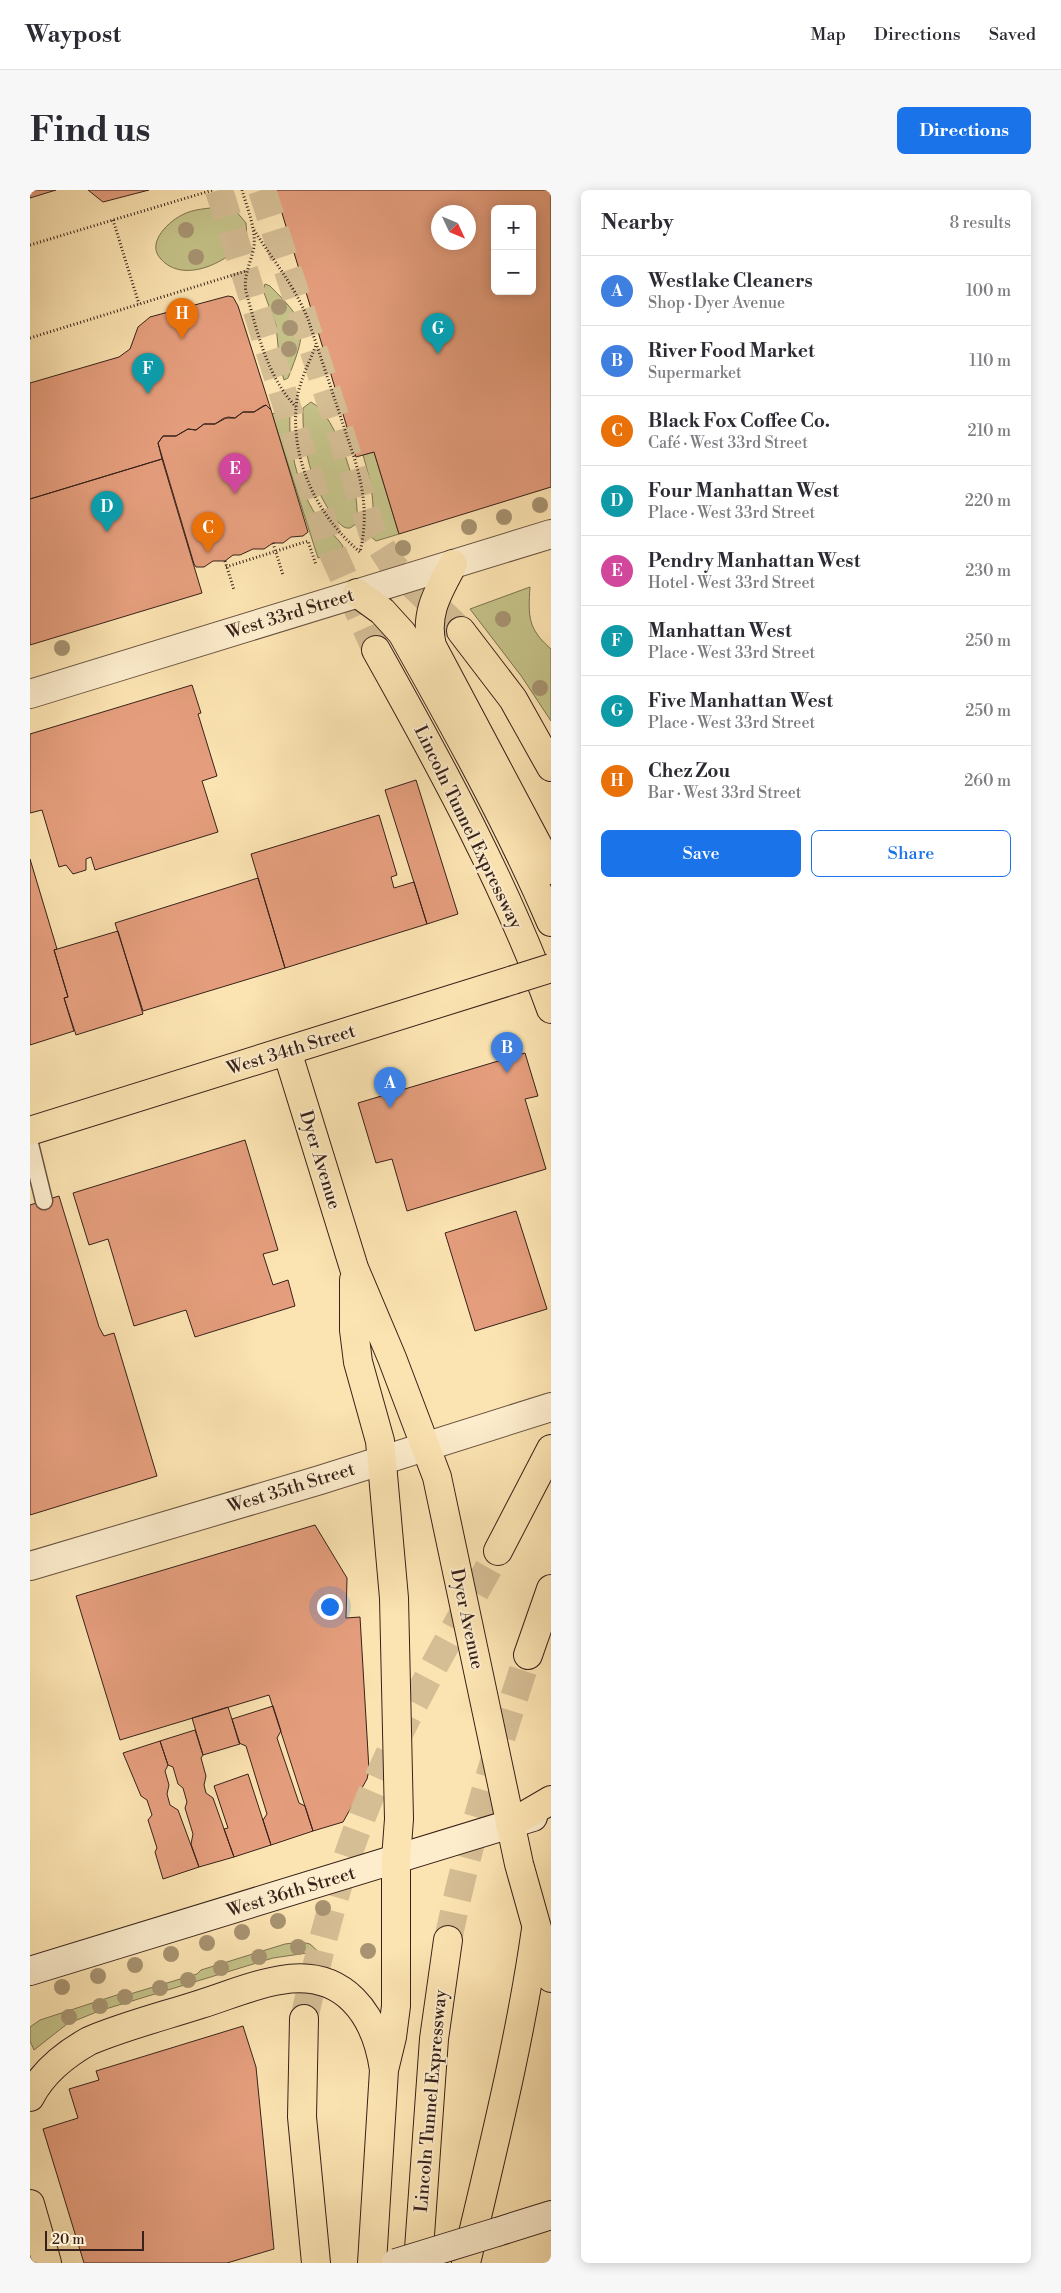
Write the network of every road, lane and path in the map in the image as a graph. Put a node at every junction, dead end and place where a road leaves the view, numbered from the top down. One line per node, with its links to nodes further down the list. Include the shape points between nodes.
1 (213, 190): 3 (path)
2 (242, 190): 4 (path)
3 (113, 220): 5 (path); 7 (path)
4 (254, 230): 6 (path, via 254,246); 9 (path, via 291,283)
5 (30, 245)
6 (246, 271): 7 (path); 10 (path, via 246,292 265,357 280,386)
7 (139, 304): 8 (path)
8 (30, 338)
9 (316, 345): 10 (path, via 302,381); 10 (path, via 361,480 366,522 360,552 324,515 312,493 301,454)
10 (297, 408)
11 (551, 534): 15 (street, West 33rd Street)
12 (273, 543): 13 (path)
13 (275, 552): 16 (path, via 308,541); 17 (path); 18 (path)
14 (224, 561): 17 (path)
15 (453, 564): 20 (street, West 33rd Street); 25 (main road, via 429,618 432,646)
16 (316, 565)
17 (226, 567): 19 (path)
18 (283, 575)
19 (234, 590)
20 (357, 593): 23 (street, West 33rd Street); 26 (main road, via 382,611 402,633 525,862)
21 (461, 631): 24 (main road, via 513,699)
22 (376, 650): 28 (main road, Lincoln Tunnel Expressway, via 495,875 533,959)
23 (30, 694)
24 (551, 767)
25 (551, 870)
26 (551, 922)
27 (551, 968): 29 (main road, West 34th Street, bridge)
28 (551, 1009)
29 (287, 1051): 30 (main road, West 34th Street); 33 (main road, Dyer Avenue)
30 (30, 1131)
31 (30, 1144): 32 (lane)
32 (44, 1200)
33 (354, 1268): 35 (main road, Dyer Avenue); 37 (main road, Dyer Avenue, via 354,1330 358,1362 377,1423)
34 (544, 1409): 35 (street, West 35th Street)
35 (426, 1446): 37 (street, West 35th Street); 44 (main road, Dyer Avenue, via 437,1477)
36 (551, 1449): 38 (main road)
37 (382, 1460): 39 (street, West 35th Street); 45 (main road, Dyer Avenue, via 396,1635 399,1819)
38 (498, 1551)
39 (30, 1566)
40 (551, 1589): 41 (main road)
41 (528, 1655)
42 (551, 1800): 44 (main road)
43 (551, 1811): 44 (street, West 36th Street)
44 (510, 1824): 45 (street, West 36th Street); 46 (main road, Dyer Avenue)
45 (396, 1859): 48 (street, West 36th Street); 51 (main road, Dyer Avenue, via 396,2006)
46 (536, 1930): 49 (main road, Dyer Avenue); 60 (main road, via 514,2062)
47 (448, 1940): 59 (main road, Lincoln Tunnel Expressway, via 434,2040)
48 (30, 1972)
49 (551, 1978)
50 (304, 2019): 56 (main road, via 302,2117)
51 (384, 2070): 52 (main road, via 377,2035 354,2000 320,1980 294,1978 89,2041 54,2066); 57 (main road)
52 (30, 2097)
53 (30, 2204): 55 (main road)
54 (550, 2216): 58 (street, bridge)
55 (47, 2263)
56 (316, 2263)
57 (372, 2263)
58 (396, 2263)
59 (418, 2263)
60 (466, 2263)

